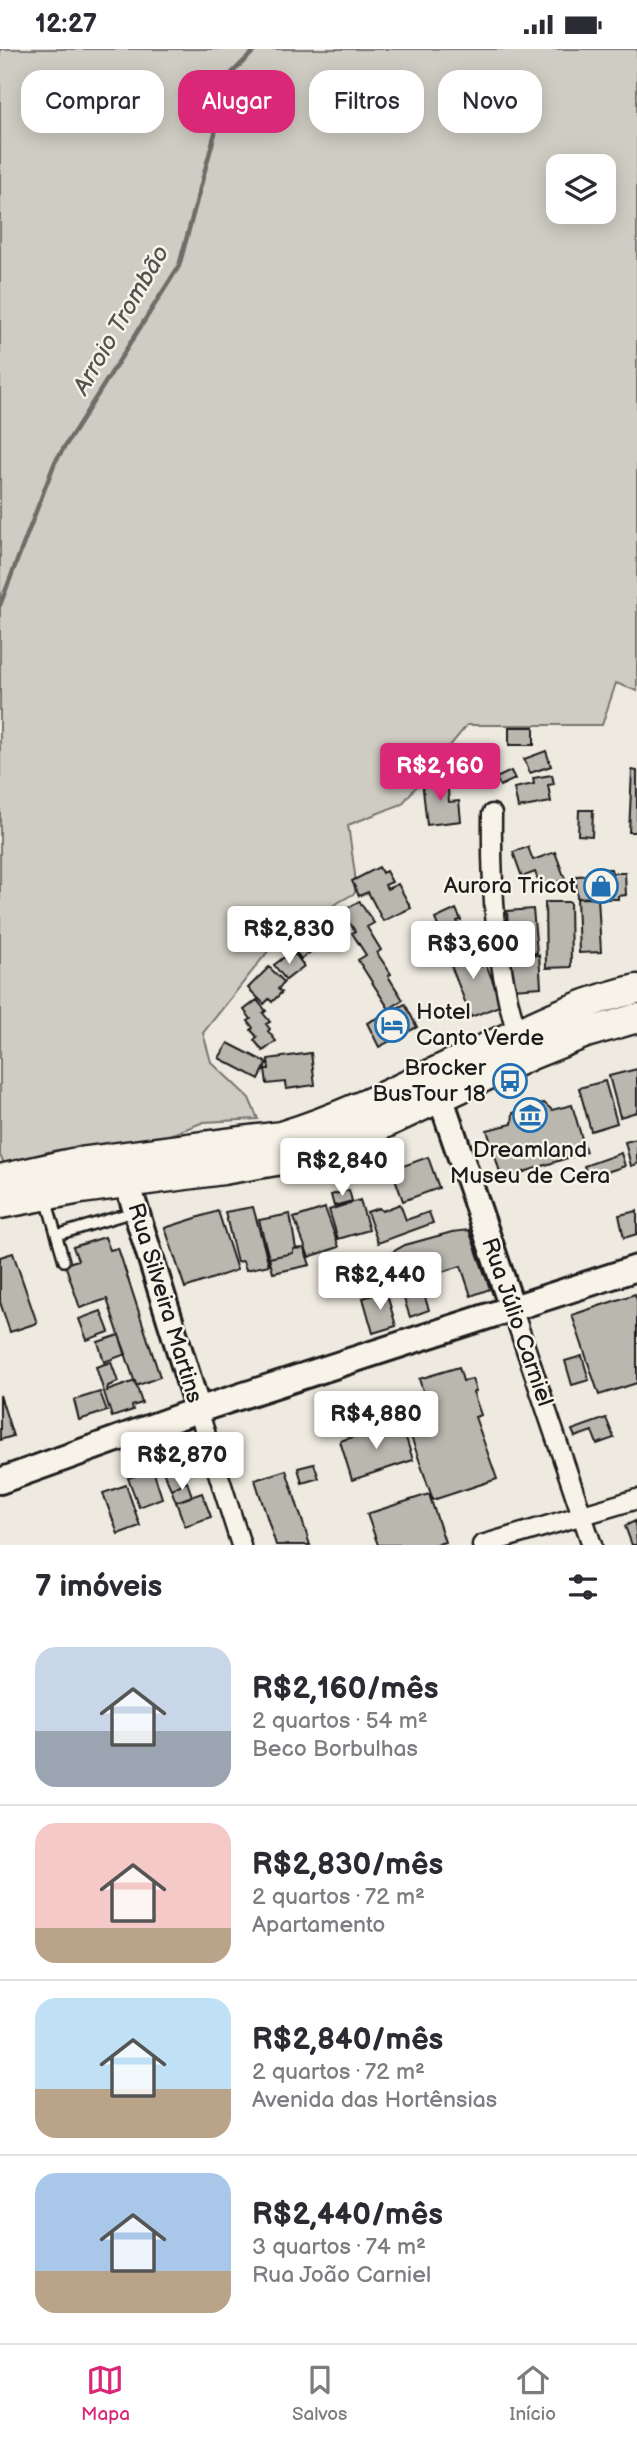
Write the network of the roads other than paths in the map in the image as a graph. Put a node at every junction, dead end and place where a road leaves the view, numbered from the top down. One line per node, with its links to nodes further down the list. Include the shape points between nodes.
1 (492, 814): 5 (street, via 491,873 499,961)
2 (637, 989): 3 (main road)
3 (557, 1014): 5 (main road); 6 (main road, via 527,1037 453,1075 443,1083)
4 (637, 1018): 6 (main road, via 531,1055)
5 (517, 1033): 7 (main road, via 375,1100 281,1136 72,1163)
6 (441, 1099): 8 (main road, via 295,1157); 15 (street, Rua Júlio Carniel)
7 (0, 1179)
8 (127, 1182): 9 (main road); 11 (street, Rua Silveira Martins)
9 (45, 1195): 10 (main road); 12 (lane)
10 (0, 1205)
11 (138, 1211): 12 (lane); 16 (street, Rua Silveira Martins)
12 (57, 1235): 13 (lane)
13 (64, 1261)
14 (637, 1268): 15 (street)
15 (512, 1308): 16 (street); 19 (street, Rua Júlio Carniel)
16 (198, 1410): 17 (street); 20 (street, Rua Silveira Martins)
17 (0, 1481)
18 (637, 1499): 19 (street)
19 (582, 1515): 21 (street); 22 (street, Rua Júlio Carniel)
20 (241, 1545)
21 (482, 1545)
22 (592, 1545)

